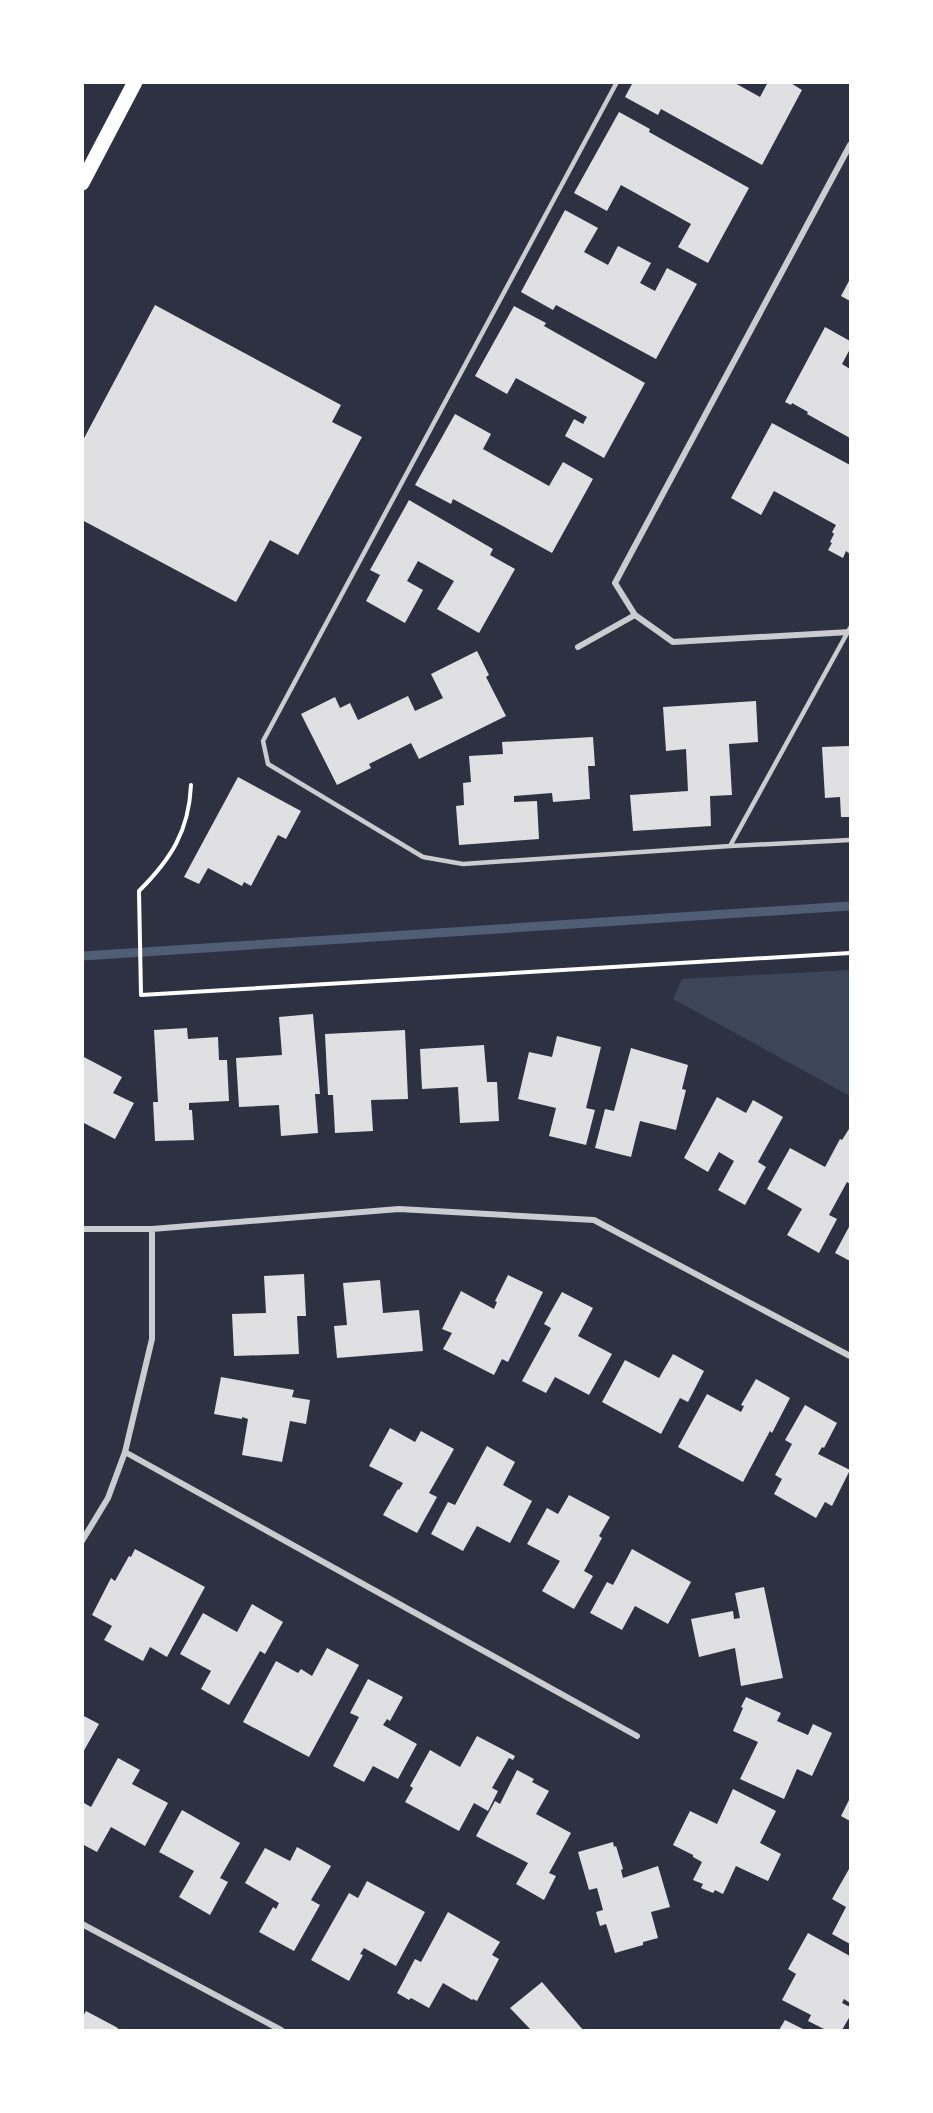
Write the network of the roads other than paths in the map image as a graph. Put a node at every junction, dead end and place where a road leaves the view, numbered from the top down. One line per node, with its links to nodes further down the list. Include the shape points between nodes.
1 (135, 82): 4 (main road)
2 (617, 82): 9 (lane, via 262,741 268,764 423,857 463,864)
3 (850, 145): 5 (street, via 615,583)
4 (82, 183)
5 (635, 615): 6 (street, via 673,642); 7 (street)
6 (850, 631): 9 (lane)
7 (578, 647)
8 (850, 840): 9 (lane)
9 (730, 846)
10 (152, 1228): 11 (street); 12 (street, via 399,1209 594,1220); 13 (street, via 152,1339)
11 (82, 1229)
12 (850, 1356)
13 (125, 1452): 14 (street, via 108,1498); 15 (street)
14 (82, 1540)
15 (637, 1736)
16 (82, 1924): 17 (street)
17 (281, 2031)

